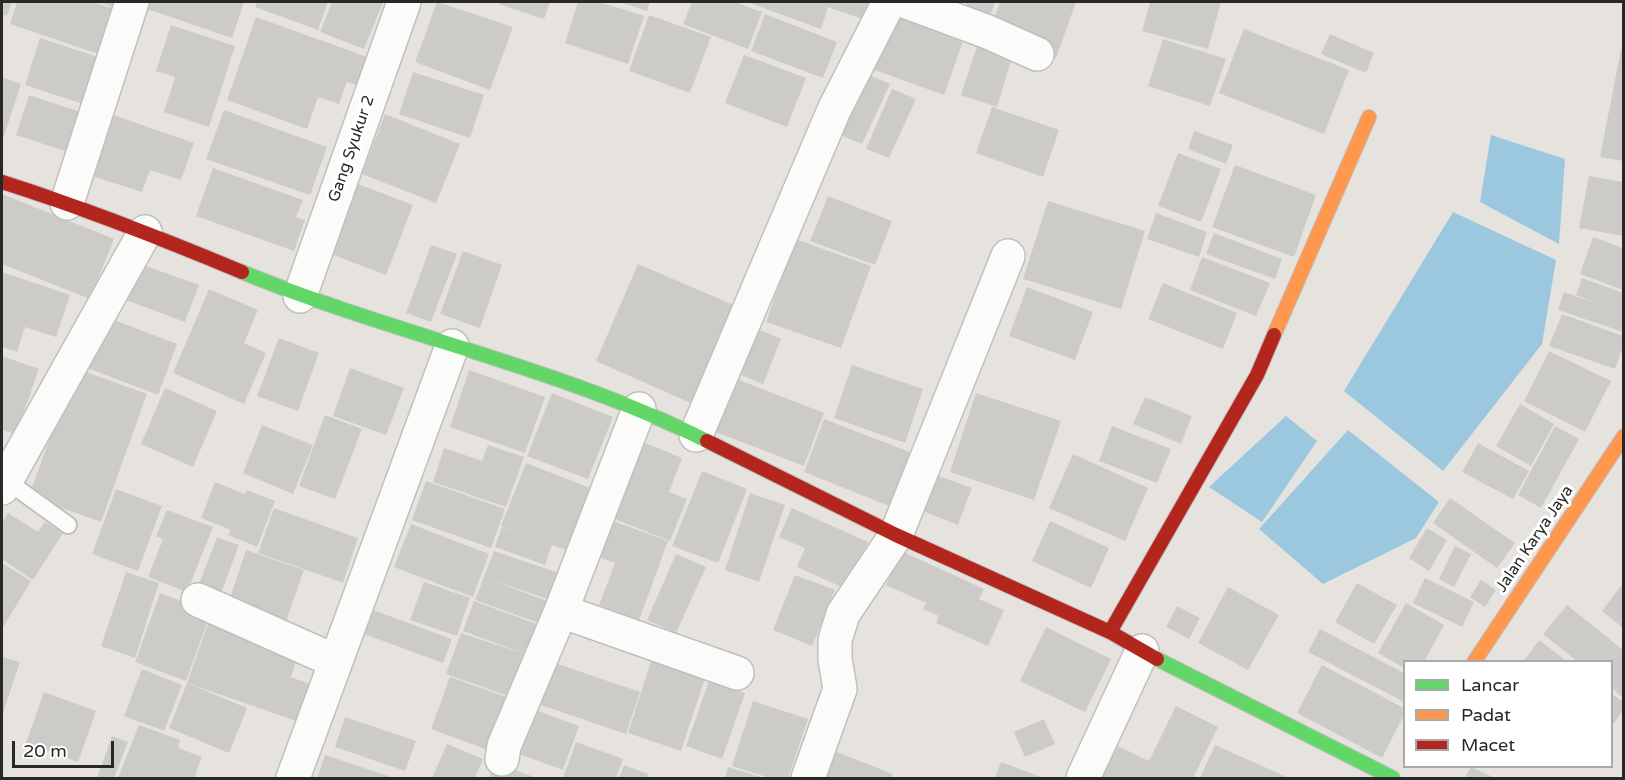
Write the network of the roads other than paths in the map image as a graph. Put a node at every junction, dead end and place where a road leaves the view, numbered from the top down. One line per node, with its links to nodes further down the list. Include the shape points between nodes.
1 (132, 2): 8 (street)
2 (404, 2): 11 (street, Gang Syukur 2)
3 (889, 2): 14 (street, via 834,110)
4 (907, 2): 5 (street)
5 (1037, 54)
6 (1369, 117): 21 (street, via 1257,375)
7 (2, 182): 8 (street)
8 (67, 203): 9 (street)
9 (145, 232): 11 (street); 16 (street)
10 (1008, 256): 18 (street)
11 (300, 296): 12 (street)
12 (452, 346): 13 (street, via 564,380); 24 (street)
13 (639, 409): 14 (street); 20 (street)
14 (696, 435): 18 (street)
15 (1623, 436): 23 (street, Jalan Karya Jaya)
16 (4, 485): 17 (lane)
17 (68, 525)
18 (896, 535): 21 (street); 28 (street, via 843,614 835,659 840,689)
19 (198, 600): 24 (street)
20 (561, 612): 25 (street); 26 (street)
21 (1110, 632): 22 (street)
22 (1142, 651): 29 (street); 30 (street)
23 (1475, 660)
24 (335, 661): 27 (street)
25 (737, 673)
26 (502, 759)
27 (293, 778)
28 (808, 778)
29 (1083, 778)
30 (1394, 778)

